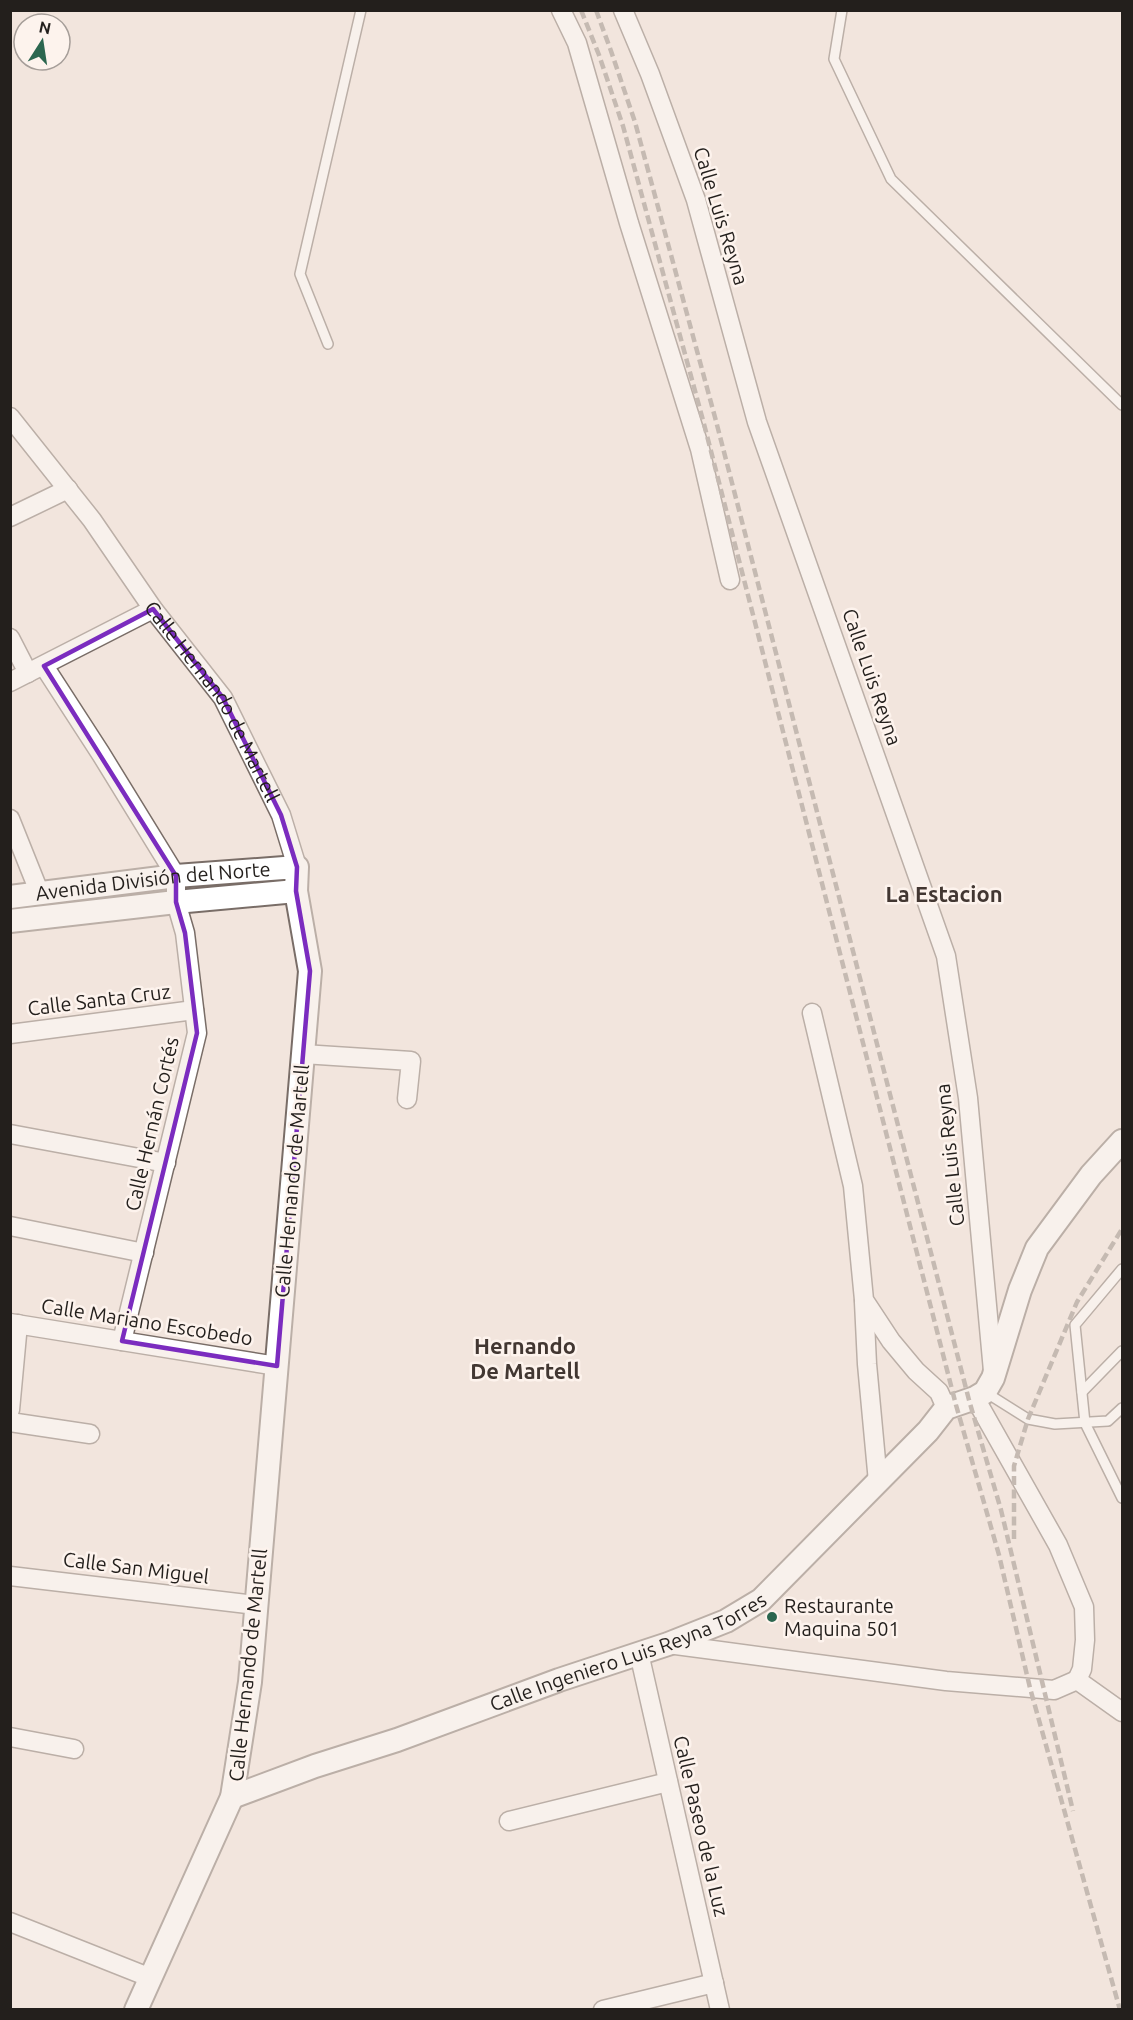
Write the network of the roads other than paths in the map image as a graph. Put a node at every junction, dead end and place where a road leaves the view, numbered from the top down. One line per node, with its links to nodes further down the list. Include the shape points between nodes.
1 (361, 10): 5 (lane, via 300,274)
2 (561, 10): 10 (street, via 577,43 700,449)
3 (623, 10): 39 (street, Calle Luis Reyna, via 696,200 758,422 946,956 968,1098)
4 (843, 10): 6 (lane, via 834,58 891,179)
5 (328, 344)
6 (1122, 405)
7 (10, 417): 8 (street, Calle Hernando de Martell)
8 (68, 489): 9 (street); 11 (street, Calle Hernando de Martell)
9 (10, 517)
10 (730, 580)
11 (153, 609): 13 (street); 16 (street, Calle Hernando de Martell, via 223,698 281,815)
12 (10, 638): 13 (street)
13 (36, 669): 14 (street); 17 (street, via 101,754)
14 (10, 682)
15 (10, 819): 19 (street)
16 (297, 867): 17 (street, Avenida División del Norte); 18 (street, Calle Hernando de Martell)
17 (176, 876): 19 (street, Avenida División del Norte); 21 (street, Calle Hernán Cortés)
18 (296, 891): 21 (street, Avenida División del Norte); 26 (street, Calle Hernando de Martell, via 310,972)
19 (40, 894): 20 (street, Avenida División del Norte)
20 (10, 897)
21 (176, 902): 22 (street, Avenida División del Norte); 23 (street, Calle Hernán Cortés, via 185,933)
22 (10, 921)
23 (194, 1010): 25 (street, Calle Santa Cruz); 30 (street, Calle Hernán Cortés, via 197,1033)
24 (812, 1013): 34 (street, via 853,1186)
25 (10, 1034)
26 (303, 1054): 27 (street, via 411,1061); 38 (street, Calle Hernando de Martell)
27 (407, 1099)
28 (10, 1134): 30 (street)
29 (1122, 1141): 39 (street, via 1091,1174 1037,1248)
30 (166, 1162): 32 (street, Calle Hernán Cortés)
31 (10, 1227): 32 (street)
32 (144, 1252): 36 (street, Calle Hernán Cortés)
33 (1122, 1269): 40 (lane, via 1075,1325)
34 (864, 1300): 41 (street, via 891,1341 939,1392); 47 (street)
35 (14, 1324): 36 (street, Calle Mariano Escobedo); 43 (street)
36 (122, 1341): 38 (street, Calle Mariano Escobedo)
37 (1122, 1351): 40 (lane)
38 (277, 1366): 50 (street, Calle Hernando de Martell)
39 (984, 1389): 41 (street); 45 (lane, via 1028,1419 1055,1424); 53 (street, Calle Luis Reyna, via 1084,1607 1085,1640)
40 (1082, 1392): 45 (lane)
41 (946, 1408): 47 (street, Calle Ingeniero Luis Reyna Torres)
42 (1122, 1408): 45 (lane, via 1108,1421)
43 (10, 1410)
44 (10, 1422): 46 (street)
45 (1085, 1423): 48 (lane)
46 (90, 1434)
47 (878, 1482): 51 (street, Calle Ingeniero Luis Reyna Torres, via 761,1600 726,1621)
48 (1122, 1497)
49 (10, 1576): 50 (street, Calle San Miguel)
50 (256, 1605): 58 (street, Calle Hernando de Martell, via 250,1682)
51 (668, 1644): 52 (street, Calle Ingeniero Luis Reyna Torres); 53 (street, via 988,1685 1054,1690)
52 (639, 1653): 57 (street, Calle Paseo de la Luz); 58 (street, Calle Ingeniero Luis Reyna Torres)
53 (1077, 1680): 54 (street)
54 (1122, 1712)
55 (10, 1737): 56 (street)
56 (74, 1749)
57 (668, 1782): 59 (street); 62 (street, Calle Paseo de la Luz)
58 (232, 1797): 61 (street, Calle Hernando de Martell)
59 (509, 1821)
60 (10, 1922): 61 (street)
61 (151, 1978): 63 (street, Calle Hernando de Martell)
62 (714, 1983): 64 (street); 65 (street, Calle Paseo de la Luz)
63 (136, 2010)
64 (603, 2010)
65 (720, 2010)

